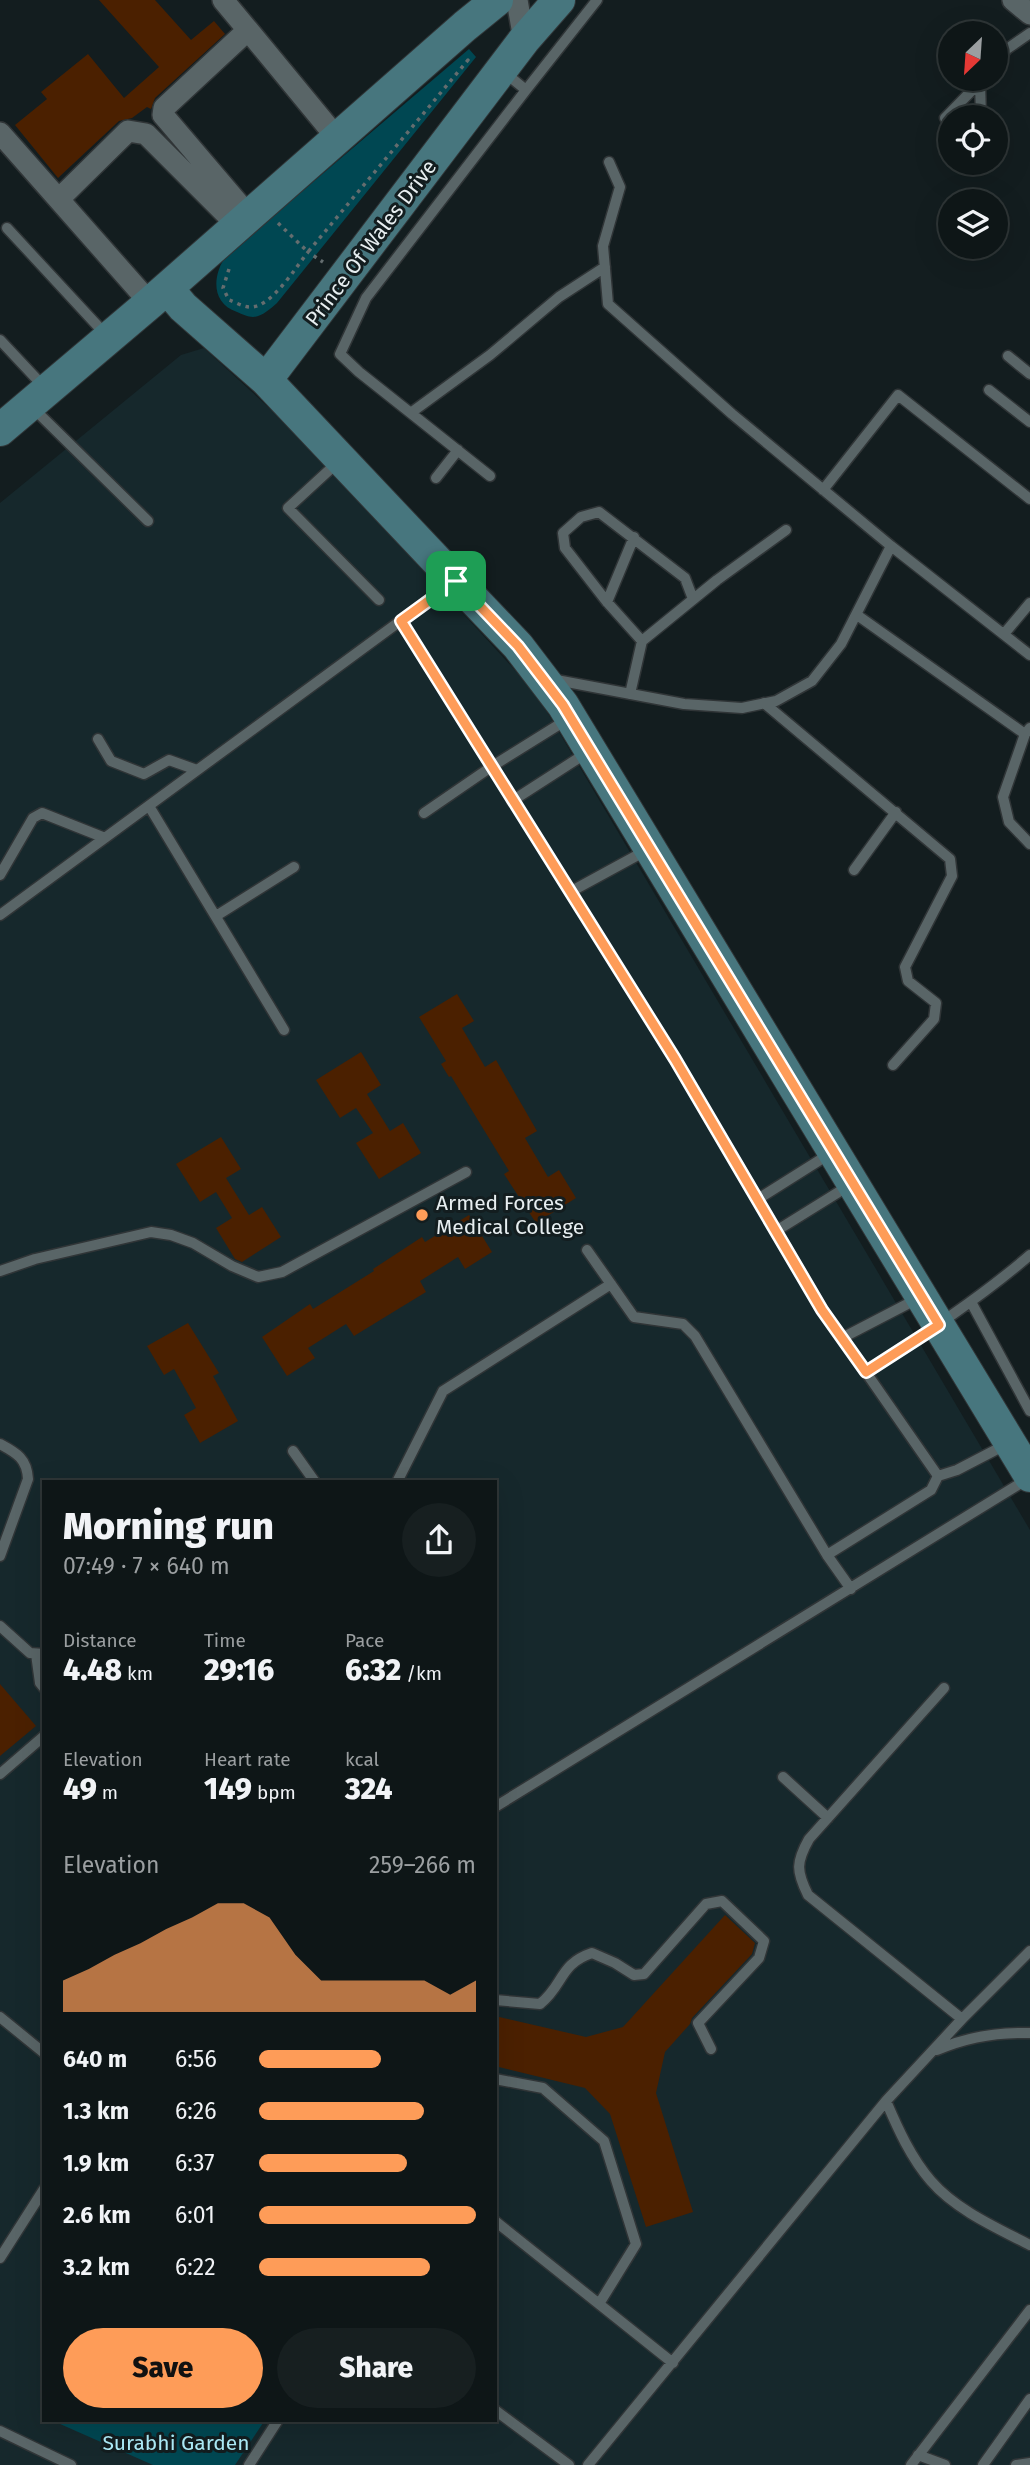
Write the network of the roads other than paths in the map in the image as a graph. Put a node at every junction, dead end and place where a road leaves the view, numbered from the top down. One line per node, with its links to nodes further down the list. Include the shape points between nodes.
1 (223, 0): 8 (street)
2 (497, 0): 16 (street)
3 (517, 0): 10 (street)
4 (559, 0): 10 (street, Prince Of Wales Drive)
5 (597, 0): 12 (lane)
6 (1013, 0): 7 (street)
7 (1030, 14)
8 (248, 30): 16 (street); 19 (street, via 164,107 163,116)
9 (1030, 33): 11 (lane)
10 (524, 40): 12 (street, Prince Of Wales Drive)
11 (1008, 47)
12 (514, 80): 27 (street, Prince Of Wales Drive, via 345,277); 30 (lane, via 366,298 340,354)
13 (971, 91): 14 (lane)
14 (958, 105)
15 (0, 133): 18 (street)
16 (337, 138): 19 (street)
17 (610, 162): 21 (lane, via 621,187 603,247)
18 (59, 199): 19 (street, via 128,131 146,134); 22 (street)
19 (254, 221): 22 (street)
20 (7, 228): 23 (lane)
21 (605, 267): 30 (lane); 37 (lane, via 608,304)
22 (159, 296): 23 (street); 27 (street, via 183,307)
23 (109, 338): 29 (street)
24 (0, 340): 29 (lane)
25 (1009, 356): 26 (lane)
26 (1030, 374)
27 (266, 380): 34 (street)
28 (989, 390): 31 (lane)
29 (39, 398): 32 (street); 39 (lane)
30 (412, 412): 33 (lane)
31 (1030, 422)
32 (0, 430)
33 (458, 450): 35 (lane); 36 (lane)
34 (341, 459): 43 (street); 45 (lane, via 288,508)
35 (490, 476)
36 (436, 478)
37 (823, 490): 38 (lane, via 898,395); 42 (lane)
38 (1030, 499)
39 (148, 521)
40 (786, 530): 44 (lane)
41 (634, 537): 44 (lane, via 685,578); 46 (lane); 46 (lane, via 599,512 581,517 563,533 565,548)
42 (891, 546): 48 (lane); 50 (lane)
43 (456, 581): 49 (lane); 53 (street)
44 (693, 599): 51 (lane)
45 (379, 600)
46 (607, 602): 51 (lane)
47 (1030, 603): 50 (lane)
48 (857, 615): 55 (lane, via 811,681); 57 (lane)
49 (401, 621): 60 (lane); 61 (lane)
50 (1004, 634): 52 (lane)
51 (642, 641): 54 (lane)
52 (1030, 655)
53 (542, 677): 54 (lane); 56 (street)
54 (630, 694): 55 (lane, via 742,708)
55 (764, 703): 65 (lane)
56 (570, 717): 59 (street); 60 (lane)
57 (1028, 731): 67 (lane, via 1003,797 1009,822)
58 (98, 739): 61 (lane, via 111,761 144,774 169,760)
59 (591, 750): 62 (lane); 68 (street)
60 (491, 767): 62 (lane); 64 (lane)
61 (197, 770): 63 (lane)
62 (512, 802): 72 (lane)
63 (149, 806): 66 (lane); 74 (lane)
64 (424, 813)
65 (896, 813): 70 (lane); 76 (lane, via 950,859 952,876 905,967 908,981 936,1003 934,1019)
66 (105, 838): 71 (lane, via 42,813 33,818); 73 (lane)
67 (1030, 844)
68 (650, 848): 72 (lane); 77 (street)
69 (294, 867): 74 (lane)
70 (854, 870)
71 (0, 875)
72 (570, 892): 80 (lane)
73 (0, 915)
74 (216, 916): 75 (lane)
75 (284, 1030)
76 (893, 1065)
77 (833, 1152): 79 (street); 80 (lane)
78 (466, 1172): 84 (lane, via 282,1272 258,1277 193,1243 151,1232)
79 (853, 1183): 81 (lane); 86 (street)
80 (758, 1199): 81 (lane)
81 (776, 1231): 89 (lane)
82 (587, 1250): 85 (lane)
83 (1030, 1255): 87 (lane)
84 (0, 1271)
85 (611, 1284): 98 (lane, via 443,1391); 99 (lane, via 634,1317 682,1324 695,1336)
86 (921, 1296): 88 (street); 89 (lane)
87 (971, 1302): 88 (lane); 91 (lane)
88 (939, 1325): 90 (lane); 92 (street)
89 (842, 1338): 90 (lane)
90 (866, 1372): 95 (lane)
91 (1030, 1411)
92 (1010, 1443): 95 (lane); 96 (street)
93 (0, 1444): 100 (lane, via 27,1465 28,1479)
94 (293, 1451): 97 (lane)
95 (938, 1476): 99 (lane, via 931,1490)
96 (1030, 1477): 101 (lane)
97 (314, 1480)
98 (398, 1480)
99 (827, 1555): 101 (lane)
100 (0, 1556)
101 (850, 1589): 109 (lane)
102 (0, 1626): 103 (lane, via 30,1653)
103 (40, 1654): 104 (lane)
104 (42, 1686)
105 (944, 1688): 110 (lane)
106 (42, 1738): 107 (lane)
107 (0, 1774)
108 (783, 1777): 110 (lane)
109 (497, 1806)
110 (828, 1818): 114 (lane, via 799,1858 799,1877 808,1895)
111 (1030, 1951): 114 (lane)
112 (497, 2000): 116 (lane, via 540,2004 552,1994 566,1969 592,1953 634,1975 644,1974 706,1904 722,1901 764,1941 758,1958 698,2024)
113 (0, 2017): 117 (lane)
114 (962, 2019): 118 (lane)
115 (1030, 2033): 118 (lane, via 959,2040)
116 (711, 2049)
117 (42, 2051)
118 (932, 2052): 120 (lane)
119 (497, 2079): 125 (lane, via 543,2088 604,2141 636,2245)
120 (886, 2101): 123 (lane, via 901,2136 931,2181 962,2207); 127 (lane)
121 (42, 2192): 124 (lane)
122 (497, 2223): 125 (lane)
123 (1030, 2245)
124 (0, 2258)
125 (599, 2304): 127 (lane)
126 (1030, 2310): 132 (lane)
127 (673, 2362): 137 (lane)
128 (1030, 2399): 140 (lane)
129 (497, 2411): 136 (lane)
130 (277, 2422): 135 (lane)
131 (0, 2431): 134 (lane)
132 (918, 2455): 138 (lane); 139 (lane)
133 (1030, 2463): 141 (lane)
134 (71, 2465)
135 (249, 2465)
136 (569, 2465)
137 (588, 2465)
138 (911, 2465)
139 (944, 2465)
140 (983, 2465)
141 (1016, 2465)

